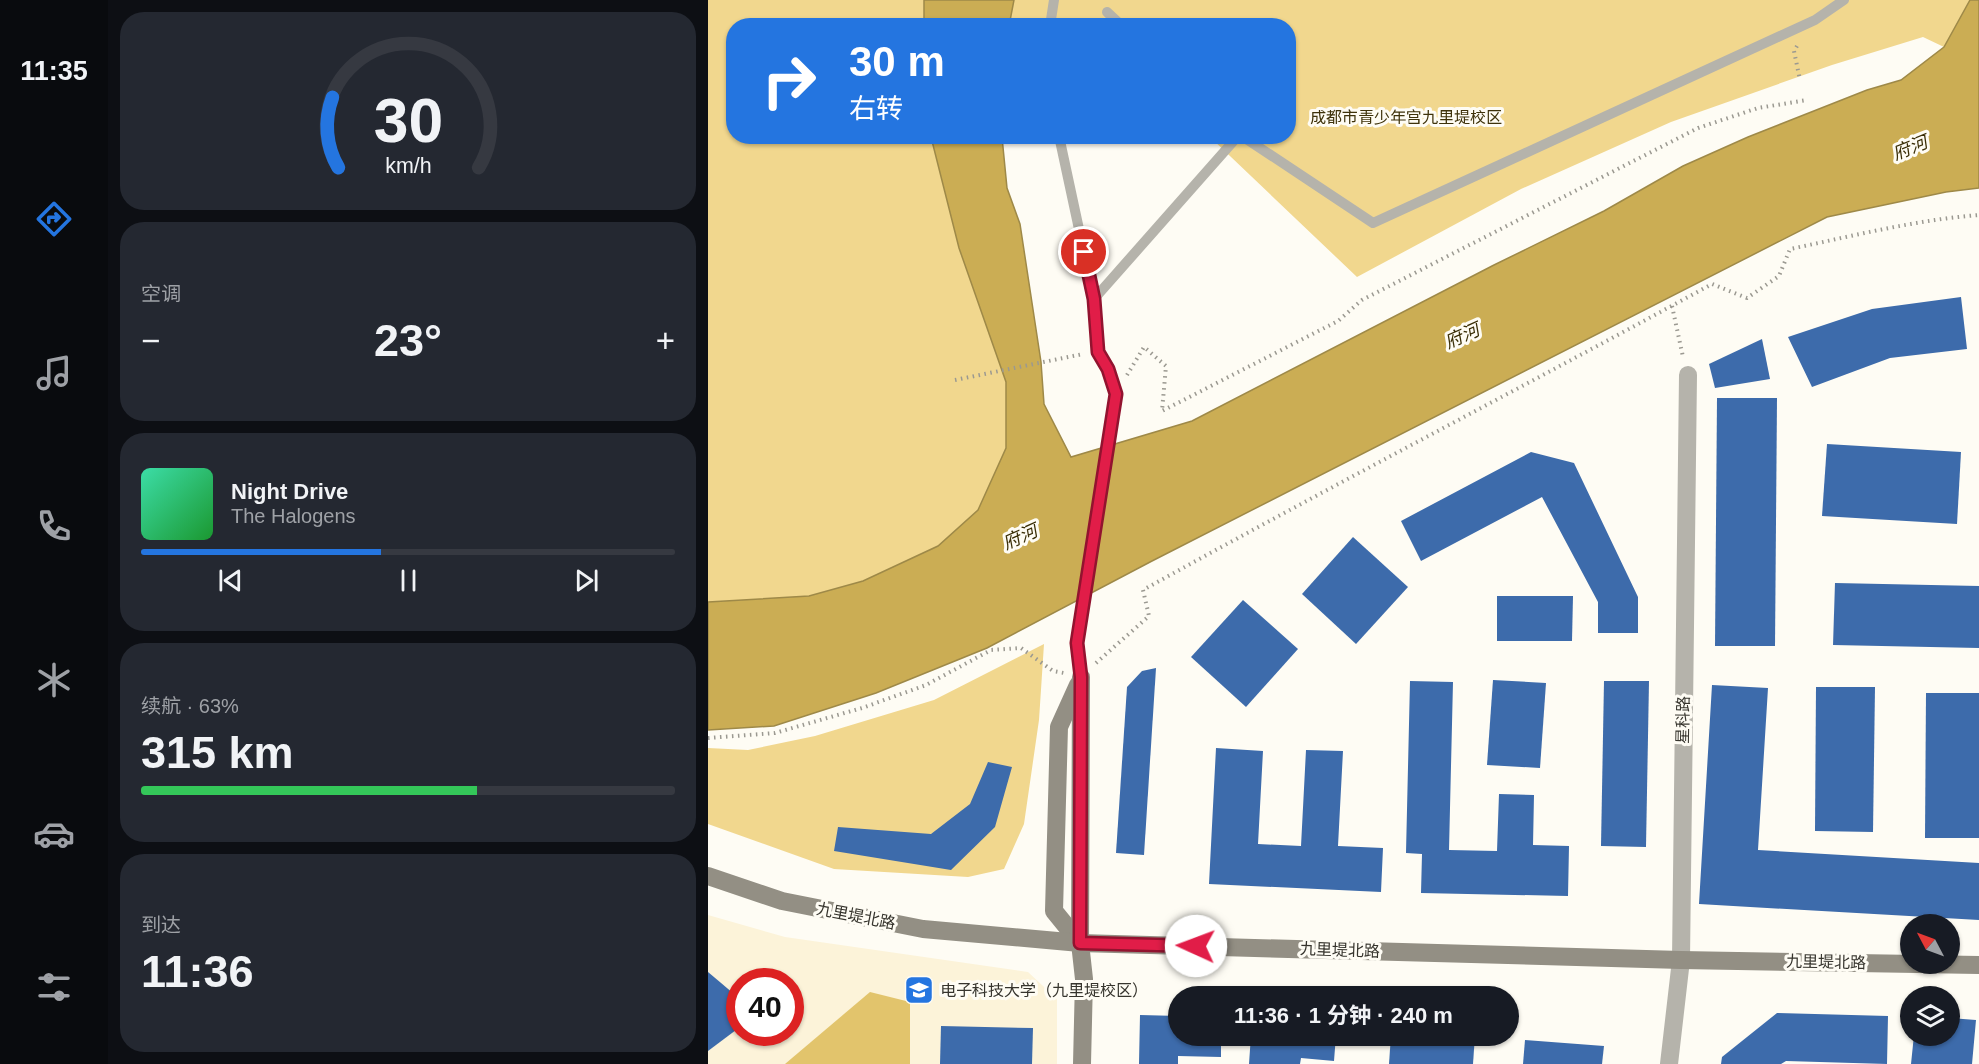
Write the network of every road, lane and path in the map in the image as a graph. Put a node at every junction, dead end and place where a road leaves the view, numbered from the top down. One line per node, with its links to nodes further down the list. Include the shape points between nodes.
1 (1054, 0): 4 (lane)
2 (1844, 0): 6 (lane)
3 (1107, 12): 5 (lane)
4 (1051, 18)
5 (1113, 18)
6 (1815, 20): 7 (path, via 1794,51); 11 (lane, via 1372,223)
7 (1800, 80)
8 (1807, 100): 18 (path, via 1758,108 1698,128 1362,300 1338,321 1162,411 1166,366 1144,347)
9 (1061, 144): 13 (lane)
10 (1233, 144): 13 (lane)
11 (1252, 144)
12 (1979, 215): 14 (path, via 1945,217 1790,249 1779,276 1747,298 1712,284)
13 (1094, 299): 15 (lane)
14 (1672, 306): 16 (path); 19 (path, via 1143,590 1149,616)
15 (1098, 352): 17 (path); 18 (lane)
16 (1688, 375): 23 (street, 星科路)
17 (955, 380)
18 (1116, 394): 19 (lane, via 1077,643)
19 (1081, 677): 20 (path, via 1053,671 1021,648 991,650 926,685 862,708 775,733); 22 (street); 22 (street, via 1059,727 1054,911)
20 (708, 738)
21 (708, 876): 22 (street, 九里堤北路, via 782,901 923,929)
22 (1080, 943): 23 (street, 九里堤北路); 25 (street)
23 (1681, 960): 24 (street, 九里堤北路); 26 (street, 星科路)
24 (1979, 965)
25 (1082, 1064)
26 (1669, 1064)

